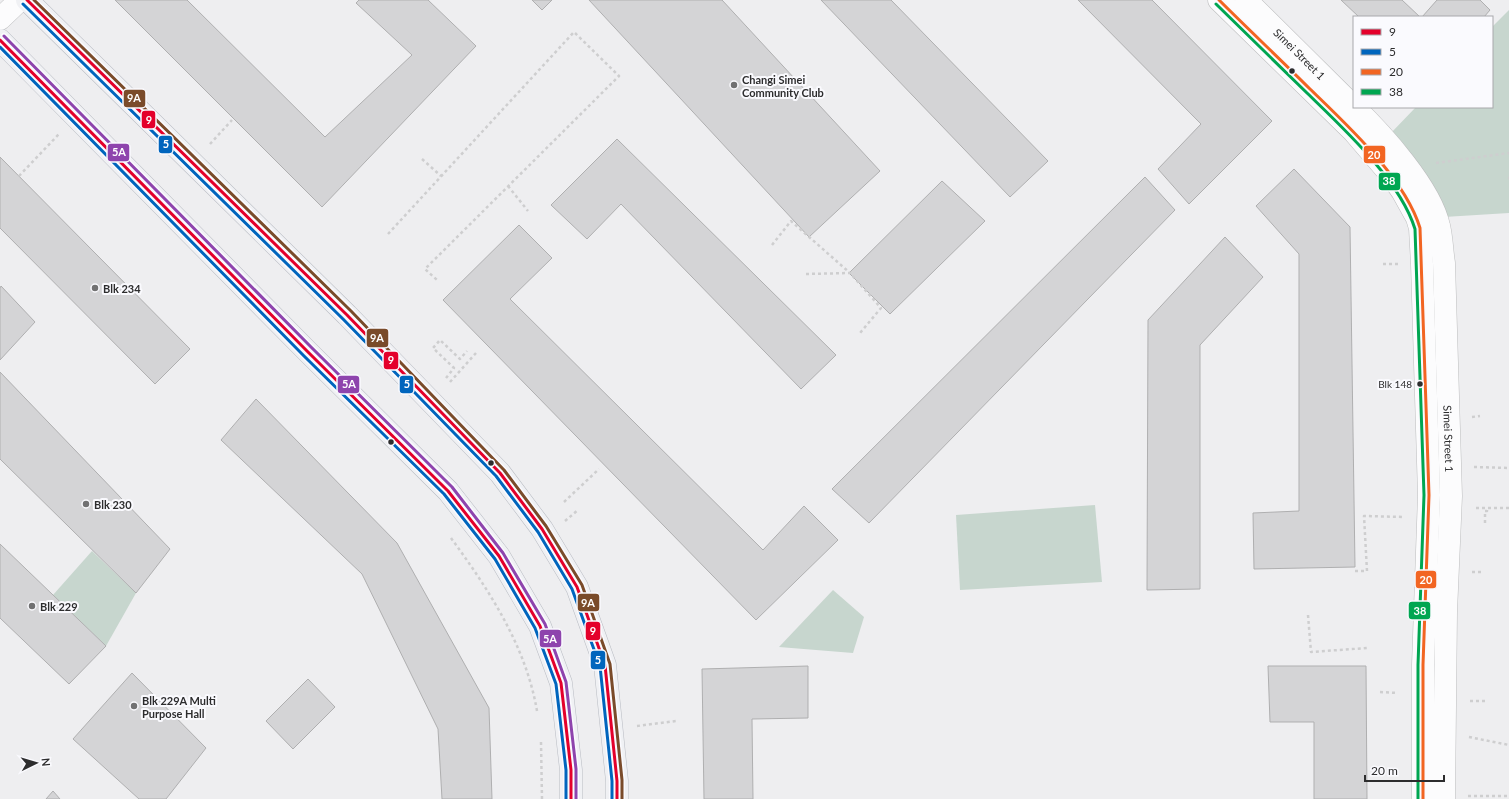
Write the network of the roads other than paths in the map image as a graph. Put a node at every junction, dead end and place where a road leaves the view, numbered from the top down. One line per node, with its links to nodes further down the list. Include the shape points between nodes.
1 (20, 0): 5 (street)
2 (27, 0): 10 (main road, via 352,320 500,473 542,528 577,587 605,664)
3 (1219, 0): 11 (street, Simei Street 1, via 1354,132 1402,191 1420,228 1429,495 1423,657)
4 (1246, 0): 7 (street, Simei Street 1)
5 (0, 19)
6 (0, 40): 9 (main road, via 448,491 499,556 540,626 561,683 571,775)
7 (1353, 106)
8 (1355, 108): 12 (street, Simei Street 1, via 1383,138 1429,200 1439,226 1444,263 1451,496 1446,612)
9 (571, 799)
10 (617, 799)
11 (1423, 799)
12 (1444, 799)

